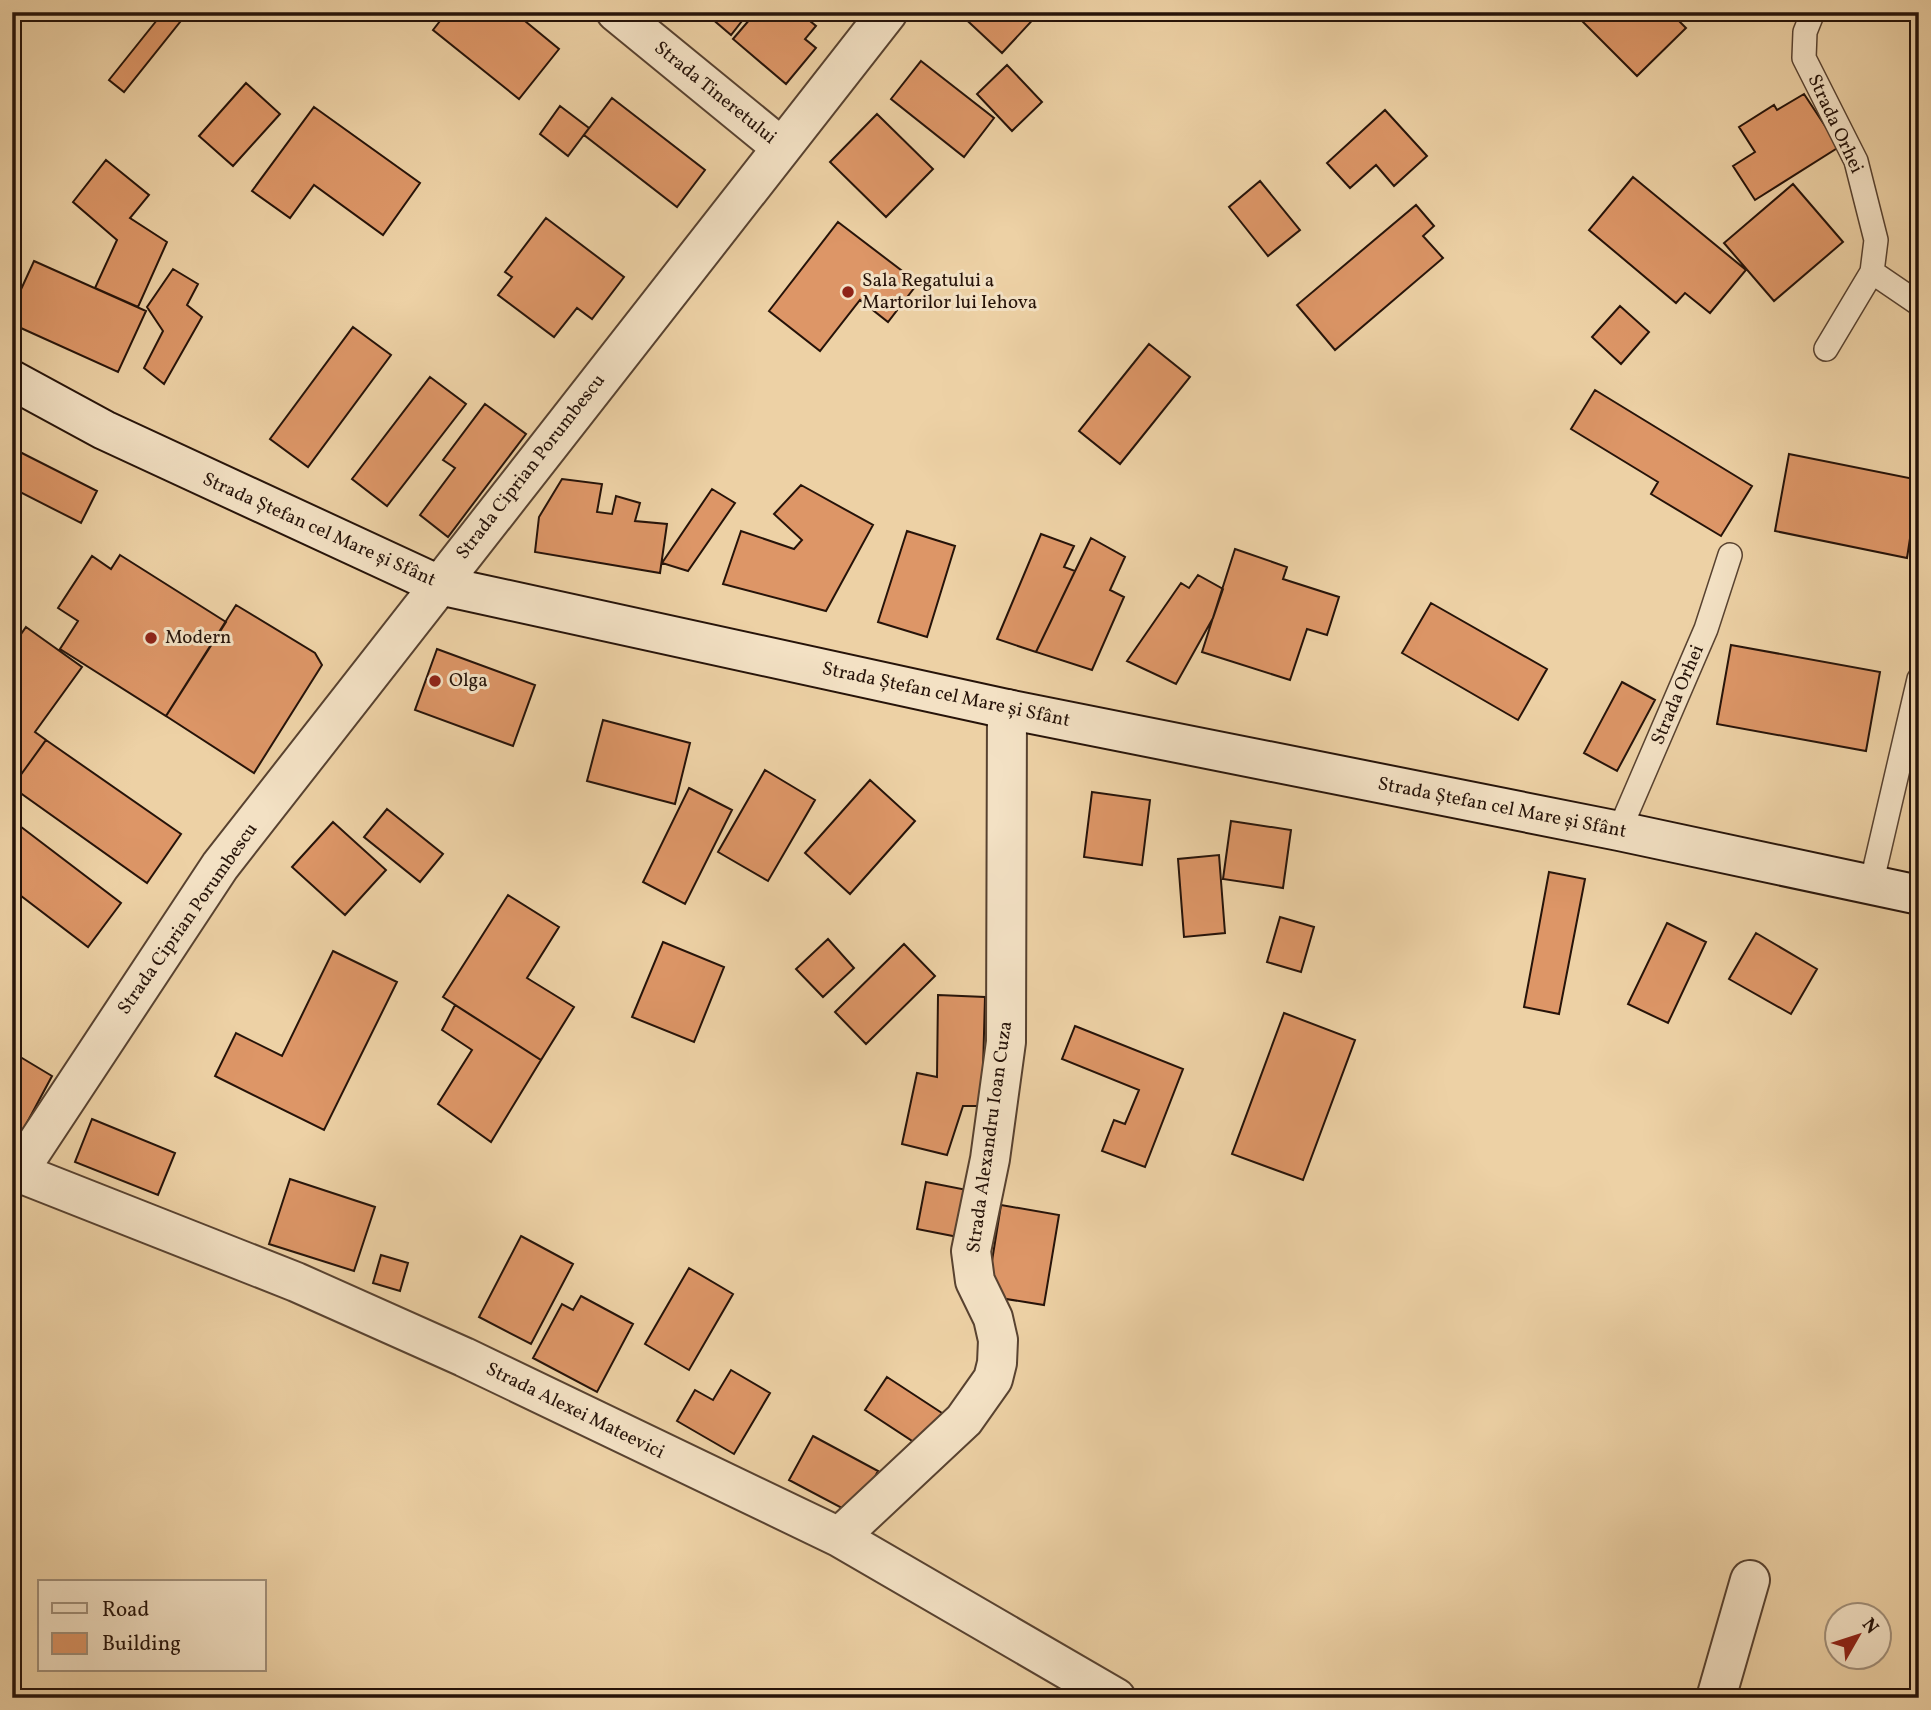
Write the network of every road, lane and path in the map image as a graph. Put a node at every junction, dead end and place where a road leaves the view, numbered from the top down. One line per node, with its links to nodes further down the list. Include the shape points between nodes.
1 (616, 12): 4 (street, Strada Tineretului)
2 (888, 12): 4 (street, Strada Ciprian Porumbescu)
3 (1813, 12): 5 (lane, Strada Orhei, via 1805,32 1804,58 1856,161 1876,240)
4 (781, 147): 10 (street, Strada Ciprian Porumbescu)
5 (1872, 272): 6 (lane); 7 (lane, Strada Orhei)
6 (1919, 304)
7 (1826, 349)
8 (12, 380): 10 (street, Strada Ștefan cel Mare și Sfânt, via 104,430)
9 (1730, 555): 13 (lane, Strada Orhei, via 1706,629)
10 (439, 585): 12 (street, Strada Ștefan cel Mare și Sfânt); 16 (street, Strada Ciprian Porumbescu, via 220,866)
11 (1919, 679): 14 (lane)
12 (1007, 709): 13 (street, Strada Ștefan cel Mare și Sfânt); 17 (street, Strada Alexandru Ioan Cuza, via 1006,1042 990,1159 971,1251 975,1281 993,1318 997,1363 993,1378 964,1420)
13 (1619, 831): 14 (street, Strada Ștefan cel Mare și Sfânt)
14 (1871, 885): 15 (street, Strada Ștefan cel Mare și Sfânt)
15 (1919, 895)
16 (15, 1171): 17 (street, Strada Alexei Mateevici, via 296,1282 428,1340)
17 (839, 1537): 19 (street, Strada Alexei Mateevici)
18 (1749, 1580): 20 (street)
19 (1116, 1698)
20 (1716, 1698)

